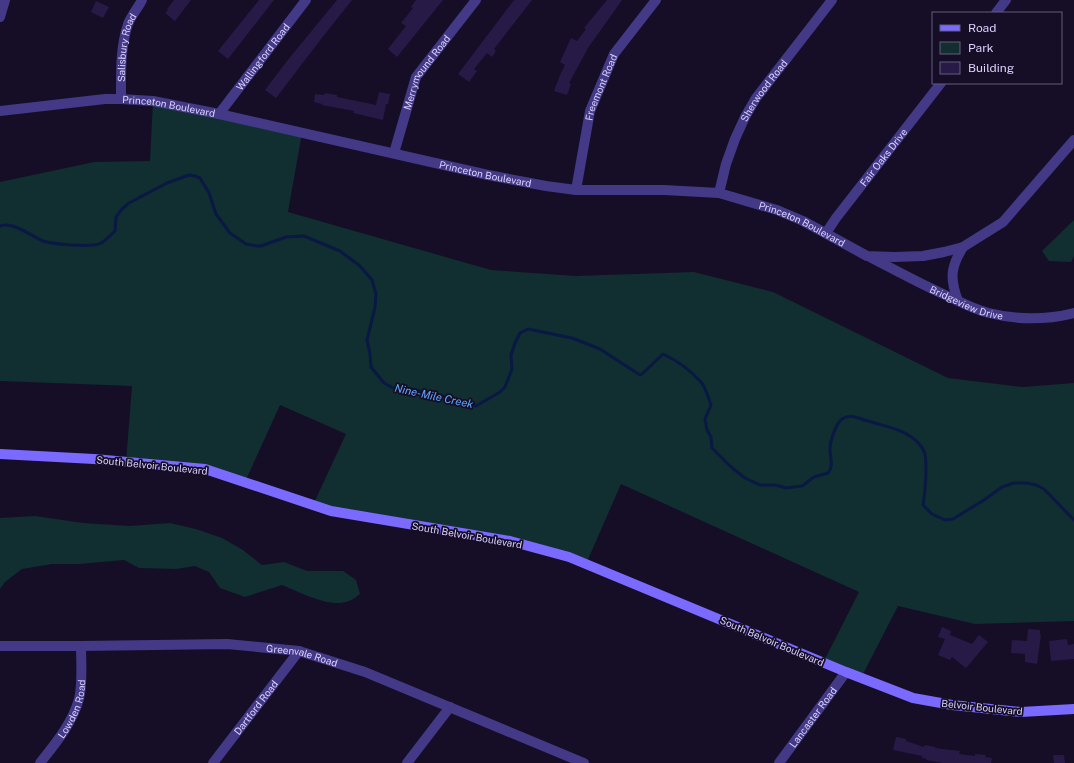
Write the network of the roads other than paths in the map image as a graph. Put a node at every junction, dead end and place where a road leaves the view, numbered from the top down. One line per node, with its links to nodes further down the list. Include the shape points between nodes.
1 (5, 0): 9 (street)
2 (142, 0): 11 (street, Salisbury Road, via 129,23 124,43)
3 (306, 0): 13 (street, Wallingford Road)
4 (476, 0): 15 (street, Merrymound Road, via 416,77)
5 (656, 0): 16 (street, Freemont Road, via 614,54 590,111)
6 (832, 0): 17 (street, Sherwood Road, via 756,98 735,138)
7 (1006, 0): 8 (street)
8 (997, 12)
9 (0, 17)
10 (940, 84): 18 (street, Fair Oaks Drive)
11 (120, 99): 12 (street, Princeton Boulevard); 13 (street, Princeton Boulevard, via 153,101)
12 (0, 111)
13 (219, 114): 15 (street, Princeton Boulevard)
14 (1074, 140): 19 (street, Princeton Boulevard, via 1003,222)
15 (394, 153): 16 (street, Princeton Boulevard, via 488,175)
16 (576, 190): 17 (street, Princeton Boulevard, via 687,190)
17 (719, 193): 18 (street, Princeton Boulevard, via 777,210)
18 (826, 233): 20 (street, Princeton Boulevard)
19 (963, 247): 20 (street, Princeton Boulevard, via 923,256); 21 (street, via 955,260 952,275)
20 (867, 256): 21 (street, Bridgeview Drive)
21 (958, 301): 22 (street, Bridgeview Drive, via 989,313 1014,318)
22 (1074, 313)
23 (0, 454): 27 (street, South Belvoir Boulevard, via 205,469 331,511 510,541 569,558)
24 (0, 646): 25 (street, Greenvale Road)
25 (81, 646): 26 (street, Greenvale Road, via 227,644); 31 (street, Lowden Road, via 82,677 79,700 61,736)
26 (299, 651): 29 (street, Greenvale Road, via 365,672); 32 (street, Dartford Road)
27 (846, 672): 28 (street, South Belvoir Boulevard); 35 (street, Lancaster Road)
28 (913, 698): 30 (street, Belvoir Boulevard, via 1022,712)
29 (450, 707): 33 (street); 34 (street, Greenvale Road)
30 (1074, 709)
31 (40, 763)
32 (213, 763)
33 (407, 763)
34 (584, 763)
35 (779, 763)

